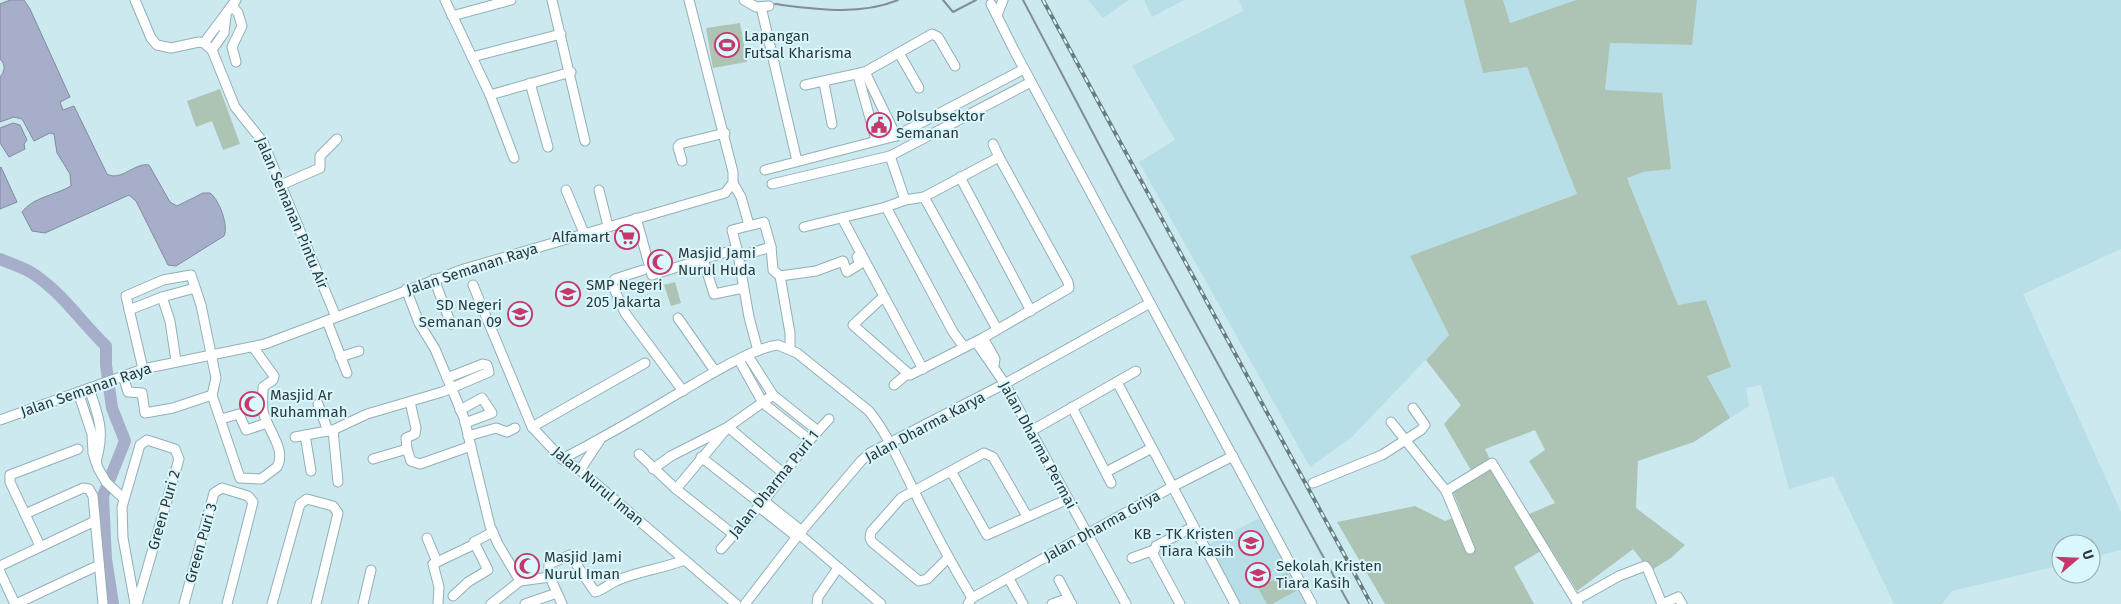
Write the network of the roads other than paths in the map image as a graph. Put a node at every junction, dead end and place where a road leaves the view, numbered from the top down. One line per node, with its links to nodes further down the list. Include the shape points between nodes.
1 (135, 0): 15 (street, via 151,38 158,45 171,48)
2 (445, 0): 13 (street)
3 (511, 0): 9 (street)
4 (552, 0): 14 (street)
5 (689, 0): 31 (street)
6 (744, 0): 42 (street, via 765,9)
7 (1003, 0): 11 (street)
8 (237, 3): 12 (street); 19 (street, via 242,26 232,47)
9 (490, 3): 13 (street)
10 (991, 4): 11 (street)
11 (997, 15): 21 (street)
12 (226, 16): 15 (street); 16 (street, via 224,33)
13 (452, 16): 18 (street)
14 (561, 34): 18 (street); 22 (street)
15 (204, 42): 16 (street, Jalan Semanan Pintu Air)
16 (212, 50): 47 (street, Jalan Semanan Pintu Air, via 235,107 260,136)
17 (899, 53): 20 (street, via 932,34 938,37); 23 (street); 28 (street)
18 (472, 57): 29 (street)
19 (236, 62)
20 (955, 66)
21 (1024, 68): 24 (street); 32 (street)
22 (570, 72): 25 (street); 35 (street)
23 (861, 74): 26 (street); 32 (street); 34 (street)
24 (1031, 82): 38 (street); 72 (street)
25 (530, 83): 29 (street); 37 (street)
26 (824, 83): 27 (street); 30 (street)
27 (805, 85)
28 (919, 88)
29 (490, 95): 40 (street)
30 (832, 124)
31 (725, 133): 41 (street, via 680,144); 45 (street)
32 (896, 136): 34 (street)
33 (337, 139): 47 (street, via 320,156 320,168)
34 (876, 140): 42 (street)
35 (585, 141)
36 (993, 144): 39 (street)
37 (548, 147)
38 (890, 156): 46 (street); 51 (street)
39 (999, 157): 44 (street); 74 (street, via 1069,286 1066,292)
40 (514, 158)
41 (682, 161)
42 (798, 161): 43 (street)
43 (765, 170)
44 (960, 177): 50 (street); 74 (street)
45 (733, 183): 53 (street, Jalan Semanan Raya, via 718,196); 55 (street)
46 (772, 184)
47 (281, 185): 75 (street, Jalan Semanan Pintu Air)
48 (566, 190): 58 (street)
49 (599, 190): 56 (street)
50 (924, 197): 51 (street); 79 (street)
51 (905, 200): 52 (street)
52 (886, 207): 54 (street); 82 (street, via 952,332)
53 (636, 218): 56 (street, Jalan Semanan Raya); 62 (street, via 652,275)
54 (842, 218): 57 (street); 60 (street)
55 (749, 225): 59 (street, via 764,222); 61 (street, via 731,231)
56 (608, 226): 58 (street, Jalan Semanan Raya)
57 (804, 228)
58 (584, 233): 65 (street, Jalan Semanan Raya)
59 (771, 247): 61 (street); 64 (street, via 773,270)
60 (858, 249): 64 (street, via 855,252 860,264 847,272 843,262 816,271); 71 (street)
61 (737, 253): 62 (street); 68 (street)
62 (703, 259): 68 (street, via 714,294)
63 (643, 270): 105 (street, via 614,279 612,284 625,313)
64 (780, 276): 83 (street)
65 (434, 279): 69 (street, Jalan Semanan Raya); 78 (street)
66 (473, 285): 123 (street, Jalan Nurul Iman)
67 (195, 288): 70 (street); 73 (street, via 188,273 163,280 128,295); 86 (street)
68 (743, 288): 85 (street)
69 (406, 289): 75 (street, Jalan Semanan Raya); 99 (street)
70 (162, 297): 73 (street); 90 (street, via 170,321)
71 (883, 297): 93 (street); 97 (street, via 853,325)
72 (1150, 303): 101 (street, Jalan Dharma Karya); 141 (street)
73 (128, 310): 92 (street)
74 (1031, 311): 79 (street)
75 (336, 317): 77 (street, Jalan Semanan Raya)
76 (678, 318): 94 (street)
77 (327, 320): 81 (street, Jalan Semanan Raya); 88 (street)
78 (451, 324)
79 (997, 329): 80 (street)
80 (980, 340): 82 (street); 101 (street, Jalan Dharma Permai, via 995,359 994,365)
81 (253, 347): 86 (street, Jalan Semanan Raya); 121 (street, via 274,376 263,387 263,410)
82 (964, 347): 93 (street)
83 (790, 348): 85 (street, via 778,345); 135 (street, via 869,411)
84 (359, 351): 88 (street)
85 (758, 351): 87 (street)
86 (212, 354): 90 (street, Jalan Semanan Raya); 107 (street, via 216,378)
87 (748, 356): 89 (street); 108 (street)
88 (340, 357): 96 (street)
89 (739, 360): 94 (street); 110 (street)
90 (176, 361): 92 (street, Jalan Semanan Raya)
91 (645, 363): 123 (street)
92 (143, 369): 98 (street, Jalan Semanan Raya)
93 (923, 369): 97 (street)
94 (715, 371): 105 (street)
95 (1136, 371): 100 (street)
96 (347, 373)
97 (907, 374): 102 (street)
98 (123, 376): 103 (street, Jalan Semanan Raya); 107 (street, via 128,392 142,393 145,413)
99 (447, 378): 104 (street); 104 (street, via 483,364 489,372)
100 (1117, 382): 112 (street); 137 (street)
101 (1005, 384): 128 (street, Jalan Dharma Permai); 135 (street, Jalan Dharma Karya)
102 (894, 385)
103 (89, 388): 106 (street, Jalan Semanan Raya); 115 (street)
104 (450, 388): 109 (street); 114 (street)
105 (683, 391): 132 (street)
106 (78, 392): 117 (street, Jalan Semanan Raya); 120 (street)
107 (212, 395): 118 (street)
108 (773, 395): 110 (street); 127 (street)
109 (410, 402): 126 (street); 139 (street, via 416,428 415,434 406,438)
110 (763, 403): 124 (street); 133 (street)
111 (318, 404): 126 (street)
112 (1072, 407): 128 (street); 150 (street)
113 (1413, 408): 134 (street, via 1425,425)
114 (460, 410): 122 (street); 122 (street, via 482,398 492,414)
115 (100, 419): 120 (street); 145 (street, via 102,436)
116 (829, 419): 127 (street, Jalan Dharma Puri 1)
117 (0, 420)
118 (220, 420): 121 (street, via 239,414 246,430); 121 (street, via 241,479 261,479 277,467 280,454)
119 (1391, 422): 134 (street)
120 (89, 423): 145 (street)
121 (267, 423)
122 (465, 423): 130 (street)
123 (532, 426): 142 (street, Jalan Nurul Iman)
124 (728, 427): 143 (street); 146 (street, via 671,456); 151 (street)
125 (515, 428): 130 (street, via 507,432 496,428)
126 (330, 430): 129 (street); 152 (street)
127 (818, 431): 133 (street, Jalan Dharma Puri 1)
128 (1030, 431): 160 (street, Jalan Dharma Permai)
129 (305, 435): 131 (street); 147 (street)
130 (468, 436): 136 (street)
131 (295, 437)
132 (600, 440): 142 (street); 148 (street)
133 (810, 440): 151 (street, Jalan Dharma Puri 1)
134 (1406, 440): 154 (street, via 1382,455); 158 (street)
135 (890, 442): 157 (street); 168 (street, Jalan Dharma Karya, via 861,461)
136 (471, 446): 139 (street, via 420,464 411,461); 166 (street)
137 (1152, 448): 150 (street); 155 (street)
138 (78, 449): 162 (street, via 10,475 10,482)
139 (408, 449): 144 (street)
140 (638, 454): 146 (street)
141 (1233, 456): 155 (street, Jalan Dharma Griya); 215 (street)
142 (562, 458): 148 (street, Jalan Nurul Iman)
143 (701, 458): 156 (street); 161 (street)
144 (373, 459)
145 (96, 462): 159 (street, via 106,482)
146 (653, 469): 156 (street)
147 (311, 470)
148 (580, 470): 178 (street, Jalan Nurul Iman)
149 (951, 471): 157 (street); 163 (street, via 989,453); 163 (street, via 986,535)
150 (1106, 472): 153 (street)
151 (783, 473): 161 (street, Jalan Dharma Puri 1)
152 (338, 482)
153 (1111, 483)
154 (1313, 483)
155 (1172, 487): 165 (street); 169 (street, Jalan Dharma Griya)
156 (676, 489): 167 (street)
157 (914, 490): 176 (street); 176 (street, via 896,502 871,532 870,538 920,581 927,579)
158 (1446, 491): 174 (street); 193 (street, via 1490,463 1494,464)
159 (120, 495): 196 (street, via 123,538); 196 (street, Green Puri 2, via 144,441 175,449 179,459)
160 (1068, 499): 163 (street); 169 (street, Jalan Dharma Permai)
161 (762, 504): 167 (street, Jalan Dharma Puri 1); 168 (street)
162 (25, 514): 164 (street, via 87,487 93,496); 172 (street)
163 (1027, 516)
164 (95, 520): 172 (street); 180 (street)
165 (1193, 527): 175 (street); 214 (street)
166 (493, 532): 171 (street); 188 (street)
167 (733, 534): 173 (street, Jalan Dharma Puri 1)
168 (799, 534): 182 (street); 207 (street, Jalan Dharma Karya)
169 (1088, 535): 186 (street, Jalan Dharma Griya); 212 (street, Jalan Dharma Permai)
170 (427, 538): 179 (street)
171 (474, 544): 179 (street); 190 (street, via 488,570)
172 (40, 546): 181 (street)
173 (720, 549)
174 (1470, 549)
175 (1154, 550): 177 (street); 213 (street, via 1153,554)
176 (948, 558): 191 (street)
177 (1132, 558)
178 (684, 560): 185 (street, via 615,581 595,592 570,555 549,564); 206 (street, Jalan Nurul Iman)
179 (437, 562): 202 (street, via 433,565 439,587)
180 (99, 565): 194 (street); 195 (street)
181 (0, 566)
182 (838, 568): 208 (street, via 818,597); 209 (street)
183 (371, 570): 201 (street)
184 (0, 572): 194 (street)
185 (549, 577): 188 (street); 189 (street)
186 (1008, 579): 191 (street, Jalan Dharma Griya); 210 (street)
187 (1059, 580): 192 (street)
188 (520, 581): 203 (street)
189 (557, 593): 204 (street); 205 (street)
190 (453, 596)
191 (970, 601)
192 (1071, 602): 211 (street, via 1062,599)
193 (1577, 602): 216 (street, via 1619,576 1644,566)
194 (16, 604)
195 (103, 604)
196 (136, 604)
197 (184, 604): 198 (street, Green Puri 3, via 216,490 225,488 252,499 253,505)
198 (227, 604)
199 (272, 604): 200 (street, via 300,504 304,500 333,506 338,513)
200 (316, 604)
201 (363, 604)
202 (438, 604)
203 (491, 604)
204 (525, 604)
205 (562, 604)
206 (736, 604)
207 (745, 604)
208 (818, 604)
209 (881, 604)
210 (1023, 604)
211 (1052, 604)
212 (1126, 604)
213 (1180, 604)
214 (1234, 604)
215 (1312, 604)
216 (1661, 604): 217 (street, via 1678,597)
217 (1682, 604)

